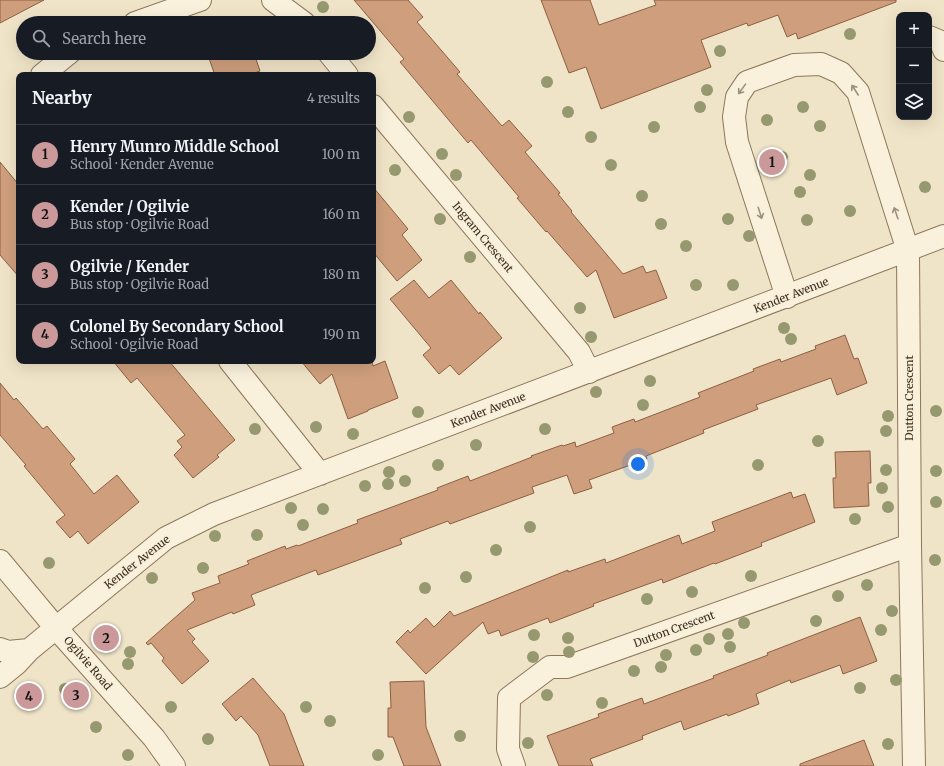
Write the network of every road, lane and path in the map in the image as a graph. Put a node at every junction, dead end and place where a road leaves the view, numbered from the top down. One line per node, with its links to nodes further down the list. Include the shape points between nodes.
1 (200, 0): 3 (street)
2 (273, 0): 4 (street)
3 (155, 16)
4 (295, 16)
5 (932, 38): 6 (street, via 941,42)
6 (944, 50)
7 (60, 60): 9 (street)
8 (335, 60): 10 (street)
9 (46, 72)
10 (345, 72)
11 (376, 110): 16 (street, Ingram Crescent, via 579,352)
12 (944, 236): 13 (street, Kender Avenue)
13 (908, 251): 14 (street, Kender Avenue); 14 (street, Dutton Crescent, one-way to 14, via 858,92 841,73 821,64 794,65 747,82 737,97 734,117 737,142); 18 (street, Dutton Crescent)
14 (787, 297): 16 (street, Kender Avenue)
15 (232, 364): 17 (street)
16 (589, 372): 17 (street, Kender Avenue)
17 (320, 474): 20 (street, Kender Avenue, via 214,514 166,538)
18 (910, 546): 25 (street, Dutton Crescent, via 567,668 550,668 509,698 508,749); 26 (street, Dutton Crescent)
19 (0, 561): 20 (street, Ogilvie Road)
20 (56, 628): 22 (street, Kender Avenue); 24 (street, Ogilvie Road, via 154,738)
21 (0, 649): 22 (street, via 8,652)
22 (29, 650): 23 (street, Kender Avenue)
23 (0, 677)
24 (174, 766)
25 (514, 766)
26 (914, 766)

